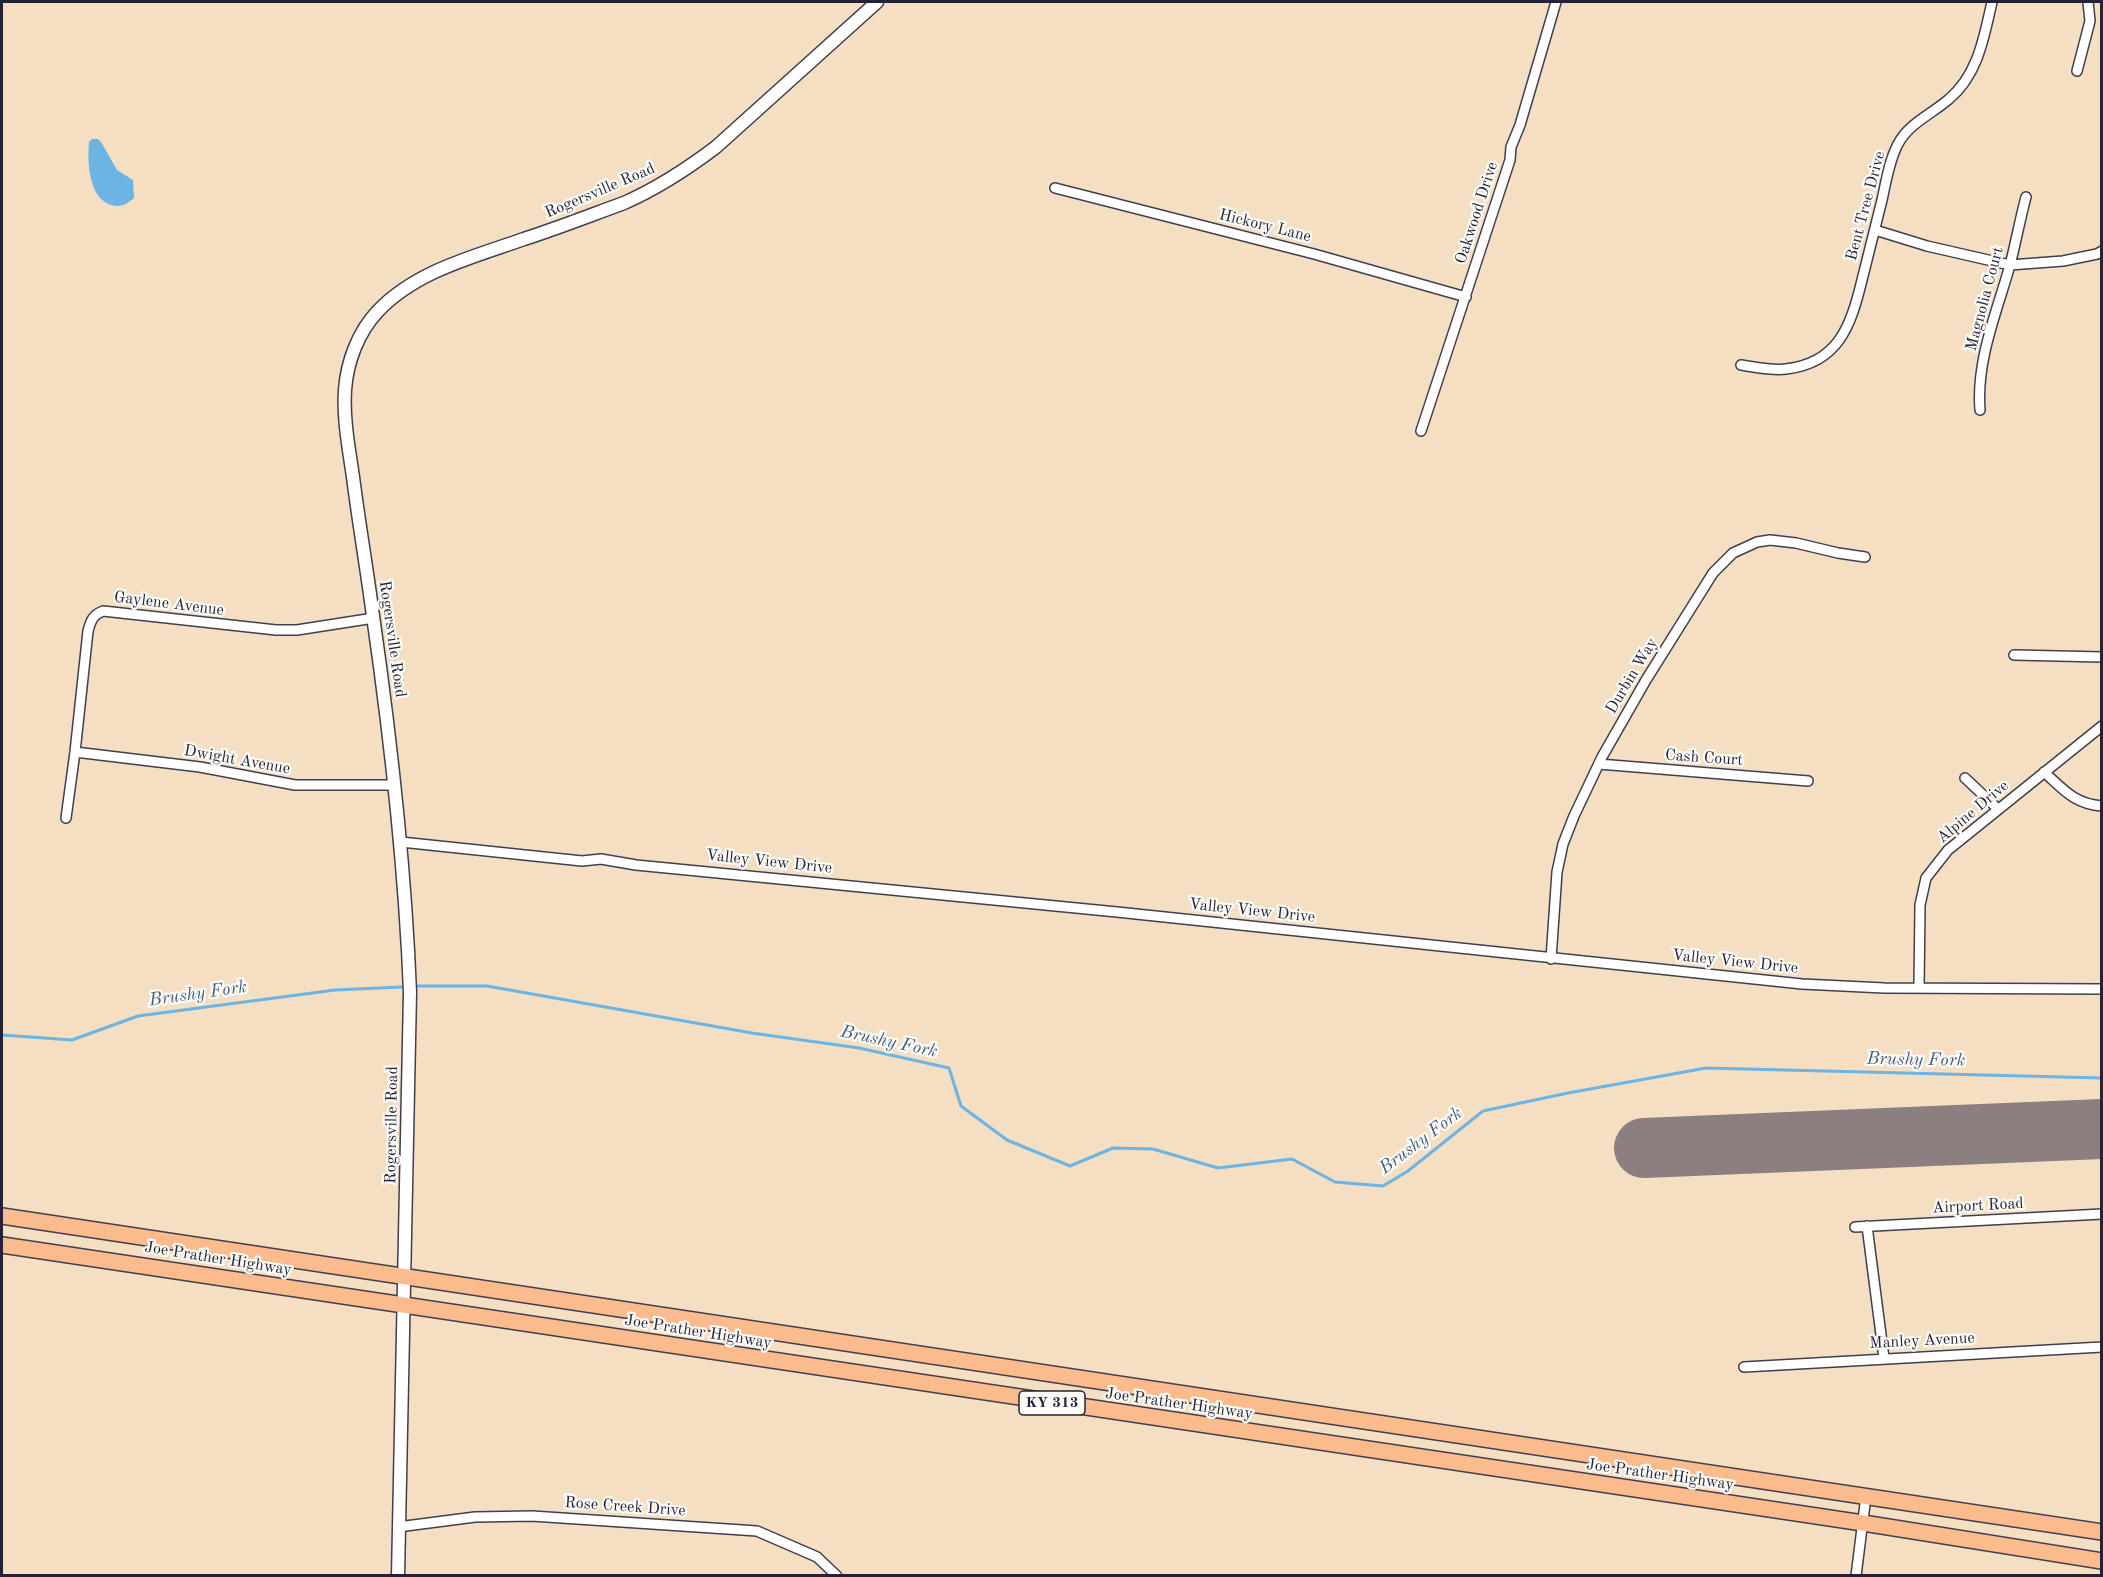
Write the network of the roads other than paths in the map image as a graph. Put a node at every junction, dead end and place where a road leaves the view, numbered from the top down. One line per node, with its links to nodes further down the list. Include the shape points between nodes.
1 (877, 2): 16 (street, Rogersville Road, via 692,166 624,203 431,273 392,297 376,313 354,349 345,401 347,440)
2 (1556, 2): 11 (street, Oakwood Drive)
3 (1992, 2): 8 (street, Bent Tree Drive, via 1980,51 1967,79 1898,144)
4 (2088, 2): 5 (street, via 2090,21)
5 (2077, 70)
6 (1055, 188): 11 (street, Hickory Lane)
7 (2026, 196): 10 (street, Magnolia Court)
8 (1875, 230): 10 (street); 12 (street, Bent Tree Drive, via 1852,316 1844,335 1832,349 1811,363 1789,369)
9 (2102, 251): 10 (street, via 2063,261)
10 (2010, 265): 13 (street, Magnolia Court, via 1991,324 1978,391)
11 (1466, 297): 14 (street, Oakwood Drive)
12 (1741, 365)
13 (1980, 410)
14 (1421, 431)
15 (1865, 557): 21 (street, Durbin Way, via 1770,540 1733,552 1702,590)
16 (374, 618): 20 (street, Gaylene Avenue, via 276,630 103,611 93,616 88,631); 25 (street, Rogersville Road)
17 (2014, 655): 18 (street)
18 (2102, 657)
19 (2102, 726): 22 (street, Alpine Drive)
20 (75, 752): 25 (street, Dwight Avenue, via 200,767 296,785); 28 (street, Gaylene Avenue)
21 (1599, 764): 24 (street, Cash Court); 30 (street, Durbin Way, via 1574,816 1560,858)
22 (2044, 772): 26 (street, via 2069,795 2087,805); 27 (street, Alpine Drive)
23 (1965, 778): 27 (street)
24 (1808, 782)
25 (395, 785): 29 (street, Rogersville Road)
26 (2102, 806)
27 (1998, 809): 31 (street, Alpine Drive, via 1948,850 1926,878 1920,905)
28 (66, 818)
29 (401, 842): 30 (street, Valley View Drive, via 582,861 601,859); 38 (street, Rogersville Road, via 410,992)
30 (1551, 959): 31 (street, Valley View Drive, via 1802,984)
31 (1919, 988): 32 (street, Valley View Drive)
32 (2102, 989)
33 (2102, 1214): 35 (street, Airport Road)
34 (2, 1216): 38 (highway, Joe Prather Highway / KY 313)
35 (1867, 1226): 36 (street, Airport Road); 41 (street)
36 (1856, 1227)
37 (2, 1245): 39 (highway, Joe Prather Highway / KY 313)
38 (405, 1278): 39 (street, Rogersville Road); 43 (highway, Joe Prather Highway / KY 313)
39 (404, 1305): 44 (highway, Joe Prather Highway / KY 313); 45 (street, Rogersville Road)
40 (2102, 1347): 41 (street, Manley Avenue)
41 (1884, 1358): 42 (street, Manley Avenue)
42 (1744, 1367)
43 (1866, 1496): 44 (street); 46 (highway, Joe Prather Highway / KY 313)
44 (1863, 1522): 47 (highway, Joe Prather Highway / KY 313); 50 (street)
45 (398, 1527): 48 (street, Rogersville Road); 49 (street, Rose Creek Drive, via 475,1517 532,1516 756,1531 817,1557)
46 (2102, 1532)
47 (2102, 1561)
48 (398, 1575)
49 (837, 1575)
50 (1856, 1575)

